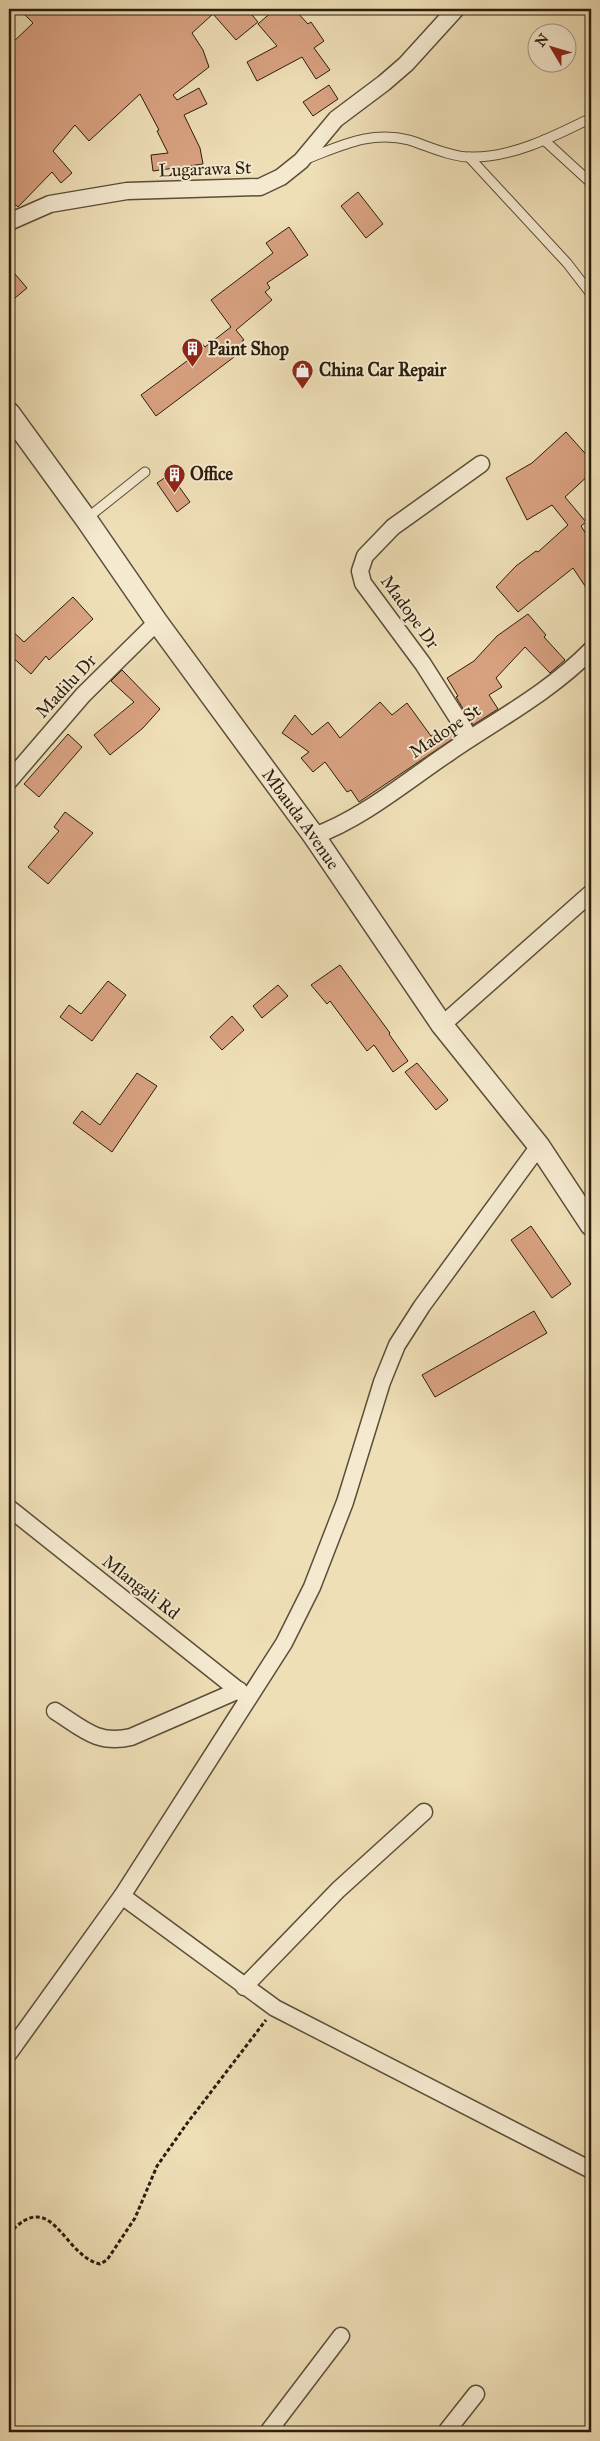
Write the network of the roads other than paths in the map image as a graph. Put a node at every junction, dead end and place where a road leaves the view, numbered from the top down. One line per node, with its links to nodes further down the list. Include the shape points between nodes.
1 (456, 9): 5 (street, Lugarawa St, via 406,64 336,119)
2 (591, 118): 3 (lane)
3 (544, 140): 4 (lane, via 512,150); 6 (lane)
4 (469, 157): 5 (lane, via 380,135); 8 (lane, via 567,263)
5 (301, 161): 7 (street, Lugarawa St, via 281,177 260,187 127,191 50,204)
6 (591, 182)
7 (9, 222)
8 (591, 294)
9 (9, 413): 12 (street, Mbauda Avenue)
10 (481, 464): 15 (street, Madope Dr, via 393,527 365,556 360,571 363,582 423,664)
11 (145, 472): 12 (lane)
12 (86, 519): 13 (street, Mbauda Avenue)
13 (157, 622): 16 (street, Madilu Dr, via 83,695); 17 (street, Mbauda Avenue)
14 (591, 650): 15 (street, Madope St, via 557,680)
15 (470, 738): 17 (street, Madope St, via 341,825)
16 (9, 781)
17 (314, 836): 19 (street, Mbauda Avenue)
18 (591, 893): 19 (street)
19 (442, 1025): 20 (street, Mbauda Avenue)
20 (538, 1146): 21 (street, Mbauda Avenue); 23 (street, via 397,1345 382,1382 345,1502 312,1587 284,1643)
21 (591, 1224)
22 (9, 1508): 23 (street, Mlangali Rd)
23 (244, 1694): 24 (street, via 117,1740 96,1738); 26 (street)
24 (55, 1711)
25 (424, 1812): 27 (street, via 338,1890)
26 (122, 1896): 27 (street); 28 (street)
27 (244, 1987): 29 (street, via 275,2008)
28 (9, 2053)
29 (591, 2170)
30 (341, 2336): 32 (street)
31 (476, 2394): 33 (street)
32 (268, 2432)
33 (446, 2432)

